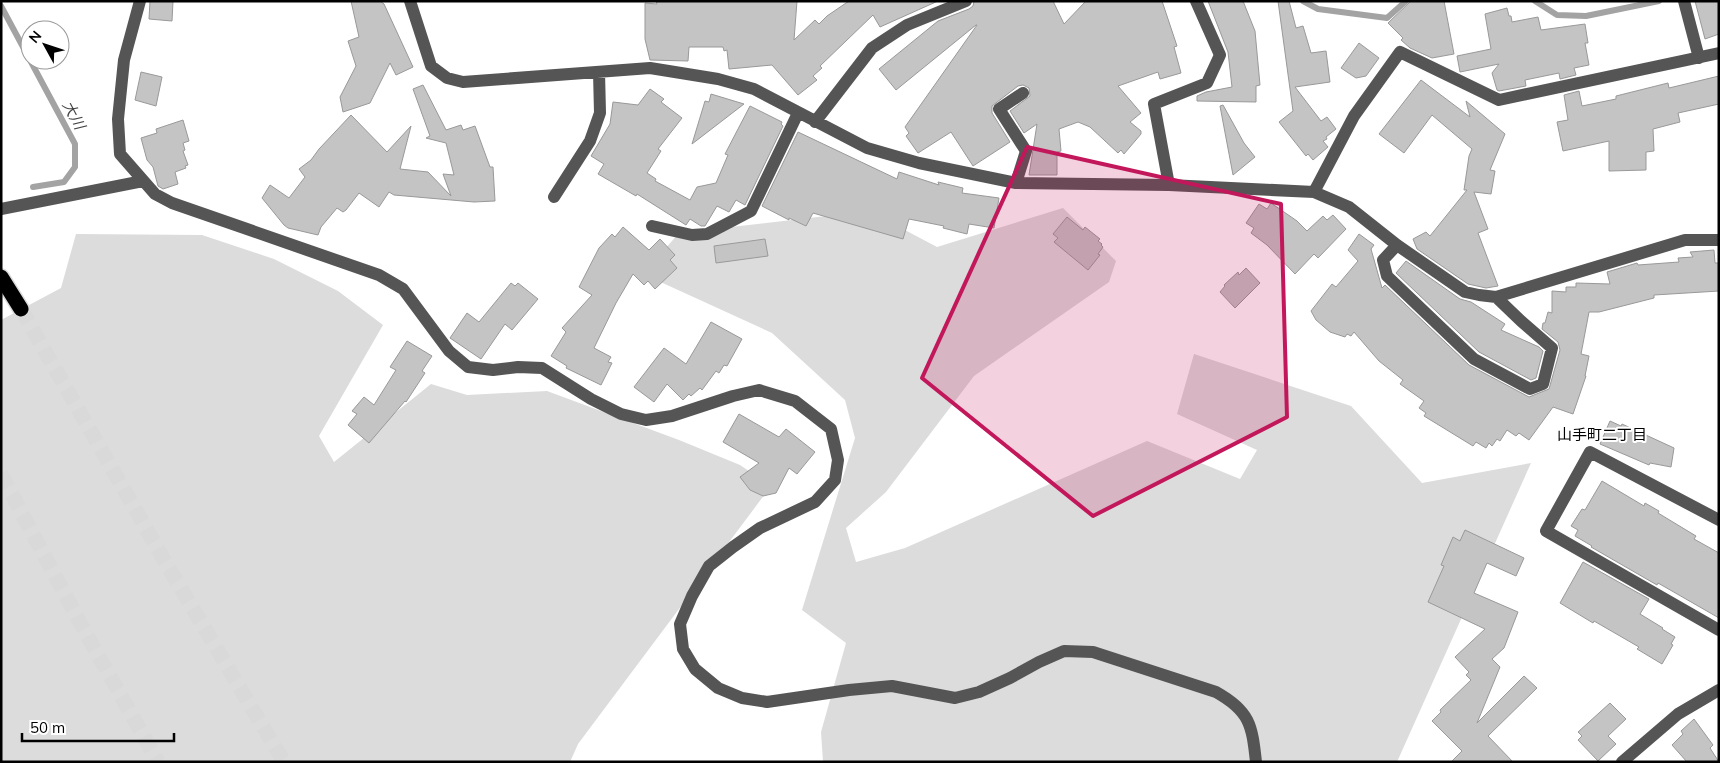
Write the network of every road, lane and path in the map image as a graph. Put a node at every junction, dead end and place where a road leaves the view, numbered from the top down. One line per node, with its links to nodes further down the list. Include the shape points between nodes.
1 (140, 1): 12 (street, via 124,60 118,119 120,154)
2 (410, 1): 8 (street, via 431,66 447,78 463,82)
3 (966, 1): 11 (street, via 907,25 872,48)
4 (1196, 1): 14 (street, via 1220,55 1207,83 1154,104)
5 (1684, 1): 7 (street)
6 (1719, 53): 7 (street)
7 (1698, 58): 15 (street, via 1499,100 1400,52 1354,116)
8 (599, 72): 10 (street, via 650,68 718,79 754,89); 16 (street, via 600,113 590,141)
9 (1023, 93): 13 (street, via 999,109 1026,152)
10 (798, 113): 11 (street); 18 (street, via 751,211 707,234 692,235)
11 (815, 122): 13 (street, via 867,148)
12 (143, 181): 17 (street); 27 (street, via 155,194 172,202 379,276 403,289 449,351 468,367 493,370 542,368 606,407 646,420 672,416 759,390 795,401 831,429 838,460 835,480 815,502 760,528 733,546 709,566 692,596 680,624 683,649 695,669 718,688 742,698 767,702 892,686 955,698 979,692 1064,651 1093,652 1216,692 1232,701 1244,714 1253,739)
13 (1016, 184): 14 (street)
14 (1168, 185): 15 (street)
15 (1314, 192): 20 (street, via 1349,207)
16 (554, 197)
17 (1, 209)
18 (652, 226)
19 (1719, 240): 22 (street, via 1686,240)
20 (1397, 245): 22 (street, via 1465,292); 22 (street, via 1383,260 1387,276 1467,353 1530,389 1543,384 1552,348)
21 (1, 277): 23 (highway)
22 (1496, 297)
23 (20, 310)
24 (1719, 520): 25 (street, via 1590,452 1546,531)
25 (1719, 630)
26 (1719, 690): 28 (street, via 1678,714)
27 (1256, 762)
28 (1622, 762)

